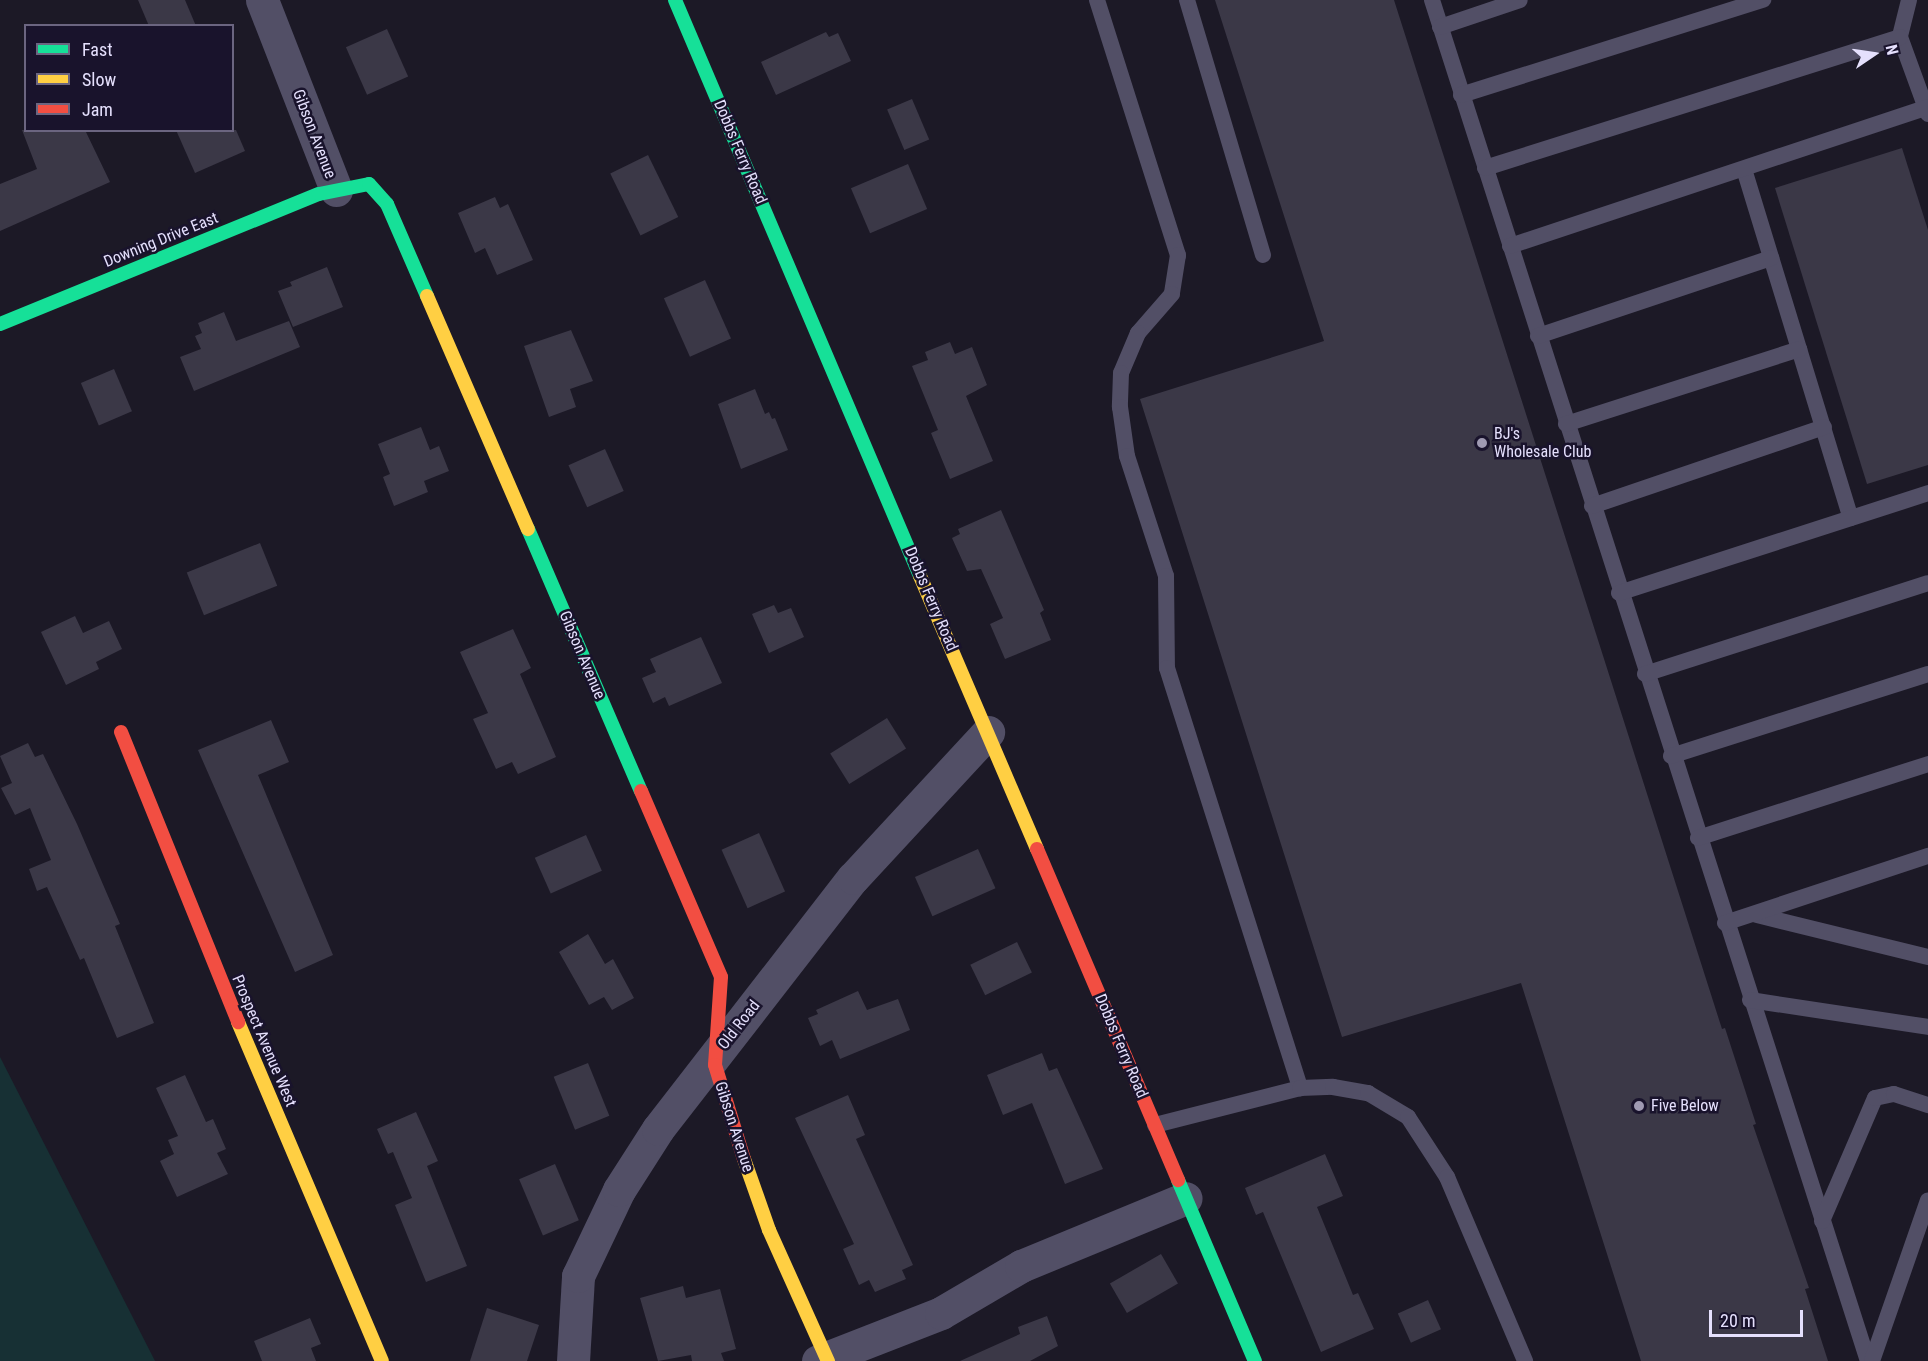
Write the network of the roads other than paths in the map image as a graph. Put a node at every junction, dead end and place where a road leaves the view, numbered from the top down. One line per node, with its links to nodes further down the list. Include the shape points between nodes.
1 (262, 0): 15 (street, Gibson Avenue)
2 (675, 0): 32 (street, Dobbs Ferry Road)
3 (1096, 0): 43 (lane, via 1178,255 1172,294 1138,333 1121,373 1120,407 1127,456 1166,576 1167,668)
4 (1187, 0): 17 (lane)
5 (1432, 0): 9 (lane)
6 (1518, 0): 9 (lane)
7 (1763, 0): 11 (lane)
8 (1909, 0): 10 (lane)
9 (1440, 27): 11 (lane)
10 (1900, 37): 12 (lane); 13 (lane)
11 (1461, 95): 13 (lane)
12 (1927, 111): 14 (lane)
13 (1485, 168): 16 (lane)
14 (1744, 169): 16 (lane); 18 (lane)
15 (336, 190): 19 (street, Downing Drive East); 42 (street, Gibson Avenue, via 369,184 387,204 721,977)
16 (1510, 246): 20 (lane)
17 (1263, 255)
18 (1771, 258): 20 (lane); 21 (lane)
19 (0, 324)
20 (1538, 336): 22 (lane)
21 (1799, 349): 22 (lane); 23 (lane)
22 (1566, 423): 25 (lane)
23 (1824, 427): 25 (lane); 26 (lane)
24 (1928, 493): 26 (lane)
25 (1592, 506): 28 (lane)
26 (1851, 518): 28 (lane)
27 (1928, 583): 29 (lane)
28 (1619, 592): 29 (lane)
29 (1645, 674): 33 (lane)
30 (1928, 674): 33 (lane)
31 (121, 732): 50 (street, Prospect Avenue West, via 211,957)
32 (988, 732): 42 (street, Old Road, via 853,878); 45 (street, Dobbs Ferry Road)
33 (1671, 756): 35 (lane)
34 (1928, 764): 35 (lane)
35 (1698, 838): 38 (lane)
36 (1928, 856): 37 (lane)
37 (1756, 915): 38 (lane); 39 (lane)
38 (1725, 922): 40 (lane)
39 (1928, 957)
40 (1750, 1000): 41 (lane); 48 (lane)
41 (1928, 1028)
42 (716, 1054): 49 (street, Gibson Avenue, via 724,1104 769,1230); 51 (street, Old Road, via 658,1129 619,1190 578,1276)
43 (1300, 1088): 45 (lane); 53 (lane, via 1333,1087 1368,1094 1408,1117 1447,1177)
44 (1928, 1105): 48 (lane, via 1894,1094 1875,1098)
45 (1155, 1125): 46 (street, Dobbs Ferry Road)
46 (1186, 1198): 49 (street, via 1021,1266 941,1312); 52 (street, Dobbs Ferry Road)
47 (1928, 1200): 54 (lane)
48 (1822, 1221): 54 (lane)
49 (824, 1360)
50 (382, 1361)
51 (573, 1361)
52 (1256, 1361)
53 (1524, 1361)
54 (1870, 1361)

